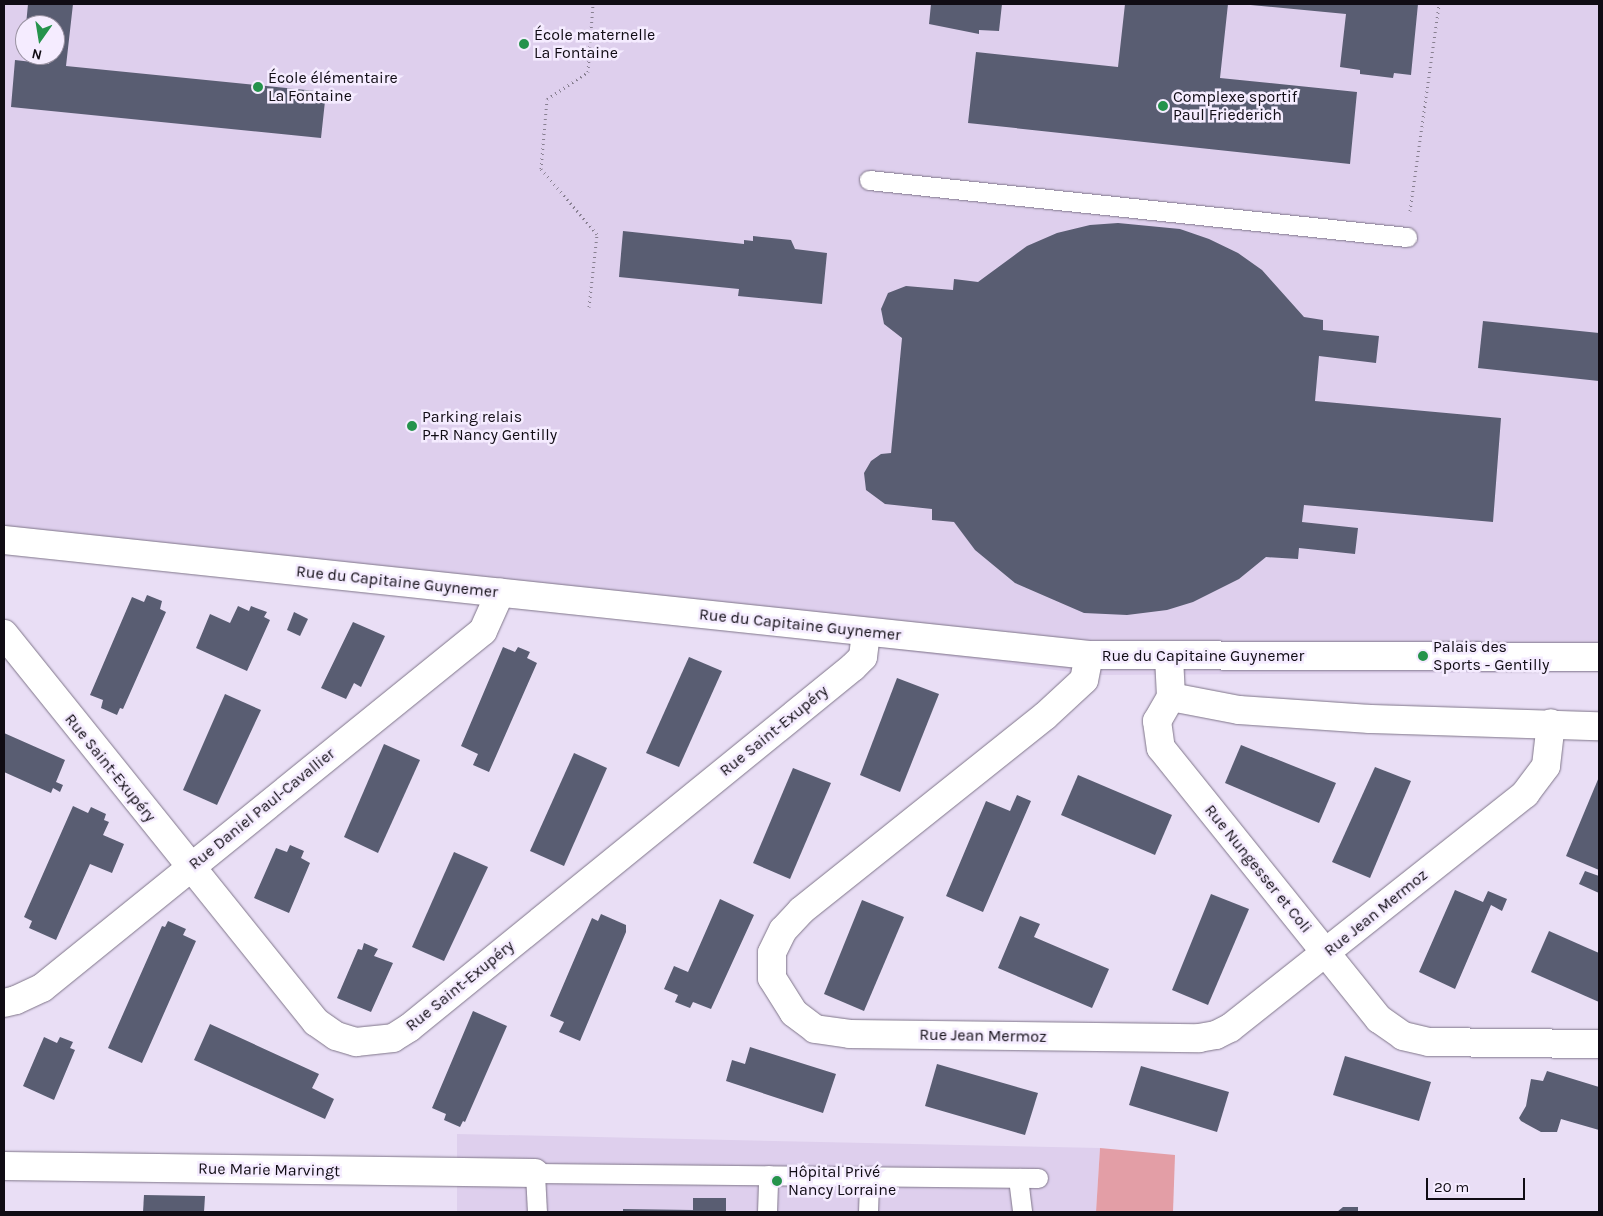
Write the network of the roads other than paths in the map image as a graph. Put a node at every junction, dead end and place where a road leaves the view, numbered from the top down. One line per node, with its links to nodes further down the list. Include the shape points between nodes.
1 (869, 180): 2 (lane)
2 (1407, 237)
3 (4, 540): 4 (street, Rue du Capitaine Guynemer)
4 (500, 593): 5 (street, Rue du Capitaine Guynemer); 13 (street, Rue Daniel Paul-Cavallier, via 483,631)
5 (866, 632): 7 (street, Rue du Capitaine Guynemer); 13 (street, Rue Saint-Exupéry, via 863,657 853,667 393,1038 356,1042 336,1036 316,1022)
6 (4, 634): 13 (street, Rue Saint-Exupéry)
7 (1089, 655): 8 (street, Rue du Capitaine Guynemer); 14 (street, Rue Jean Mermoz, via 1084,680 1045,716 801,911 783,930 772,953 772,978 794,1013 815,1029 850,1034 1199,1038 1230,1028)
8 (1169, 656): 9 (street, Rue du Capitaine Guynemer); 10 (street)
9 (1599, 657)
10 (1171, 697): 11 (street, via 1238,710 1370,719); 14 (street, Rue Nungesser et Coli, via 1157,721 1161,748)
11 (1551, 723): 12 (street); 14 (street, Rue Jean Mermoz, via 1546,766 1525,794)
12 (1599, 726)
13 (190, 868): 15 (street, Rue Daniel Paul-Cavallier, via 42,988)
14 (1326, 953): 16 (street, Rue Nungesser et Coli, via 1379,1019 1403,1036 1429,1042)
15 (4, 1002)
16 (1599, 1044)
17 (4, 1166): 18 (street, Rue Marie Marvingt)
18 (535, 1173): 19 (lane); 23 (lane)
19 (768, 1175): 20 (lane); 24 (lane)
20 (869, 1176): 21 (lane); 25 (lane)
21 (1018, 1178): 22 (lane); 26 (lane)
22 (1038, 1178)
23 (537, 1212)
24 (767, 1212)
25 (868, 1212)
26 (1022, 1212)

